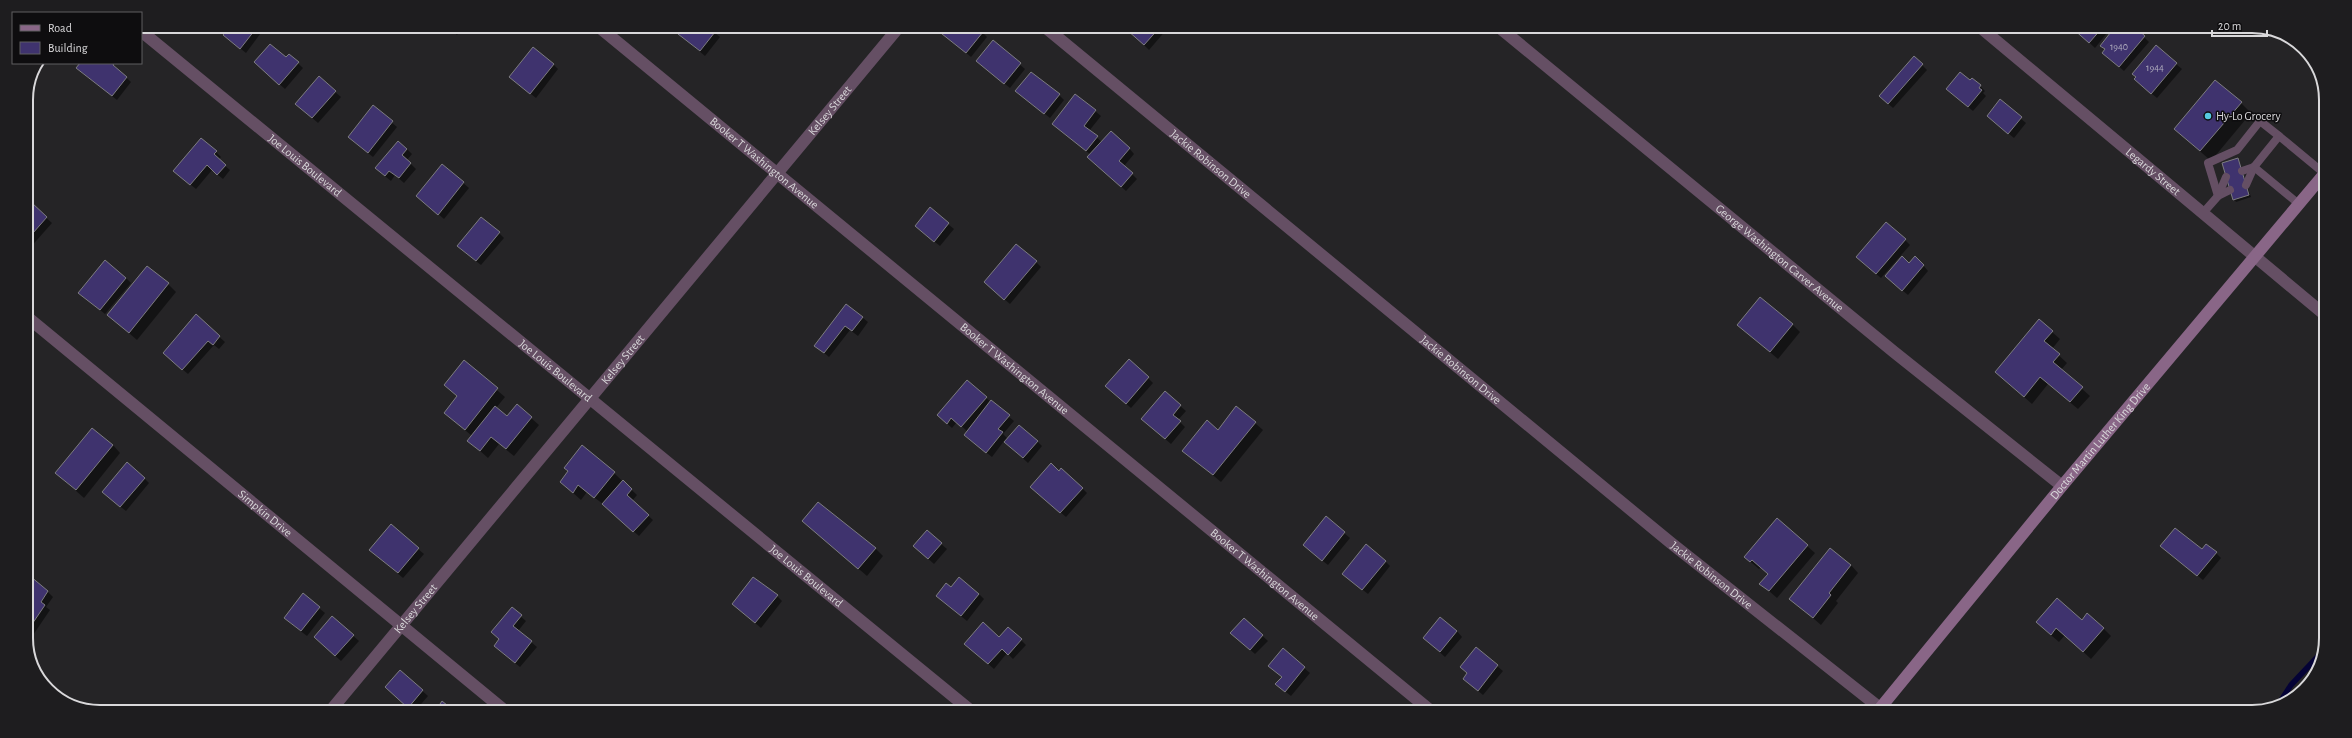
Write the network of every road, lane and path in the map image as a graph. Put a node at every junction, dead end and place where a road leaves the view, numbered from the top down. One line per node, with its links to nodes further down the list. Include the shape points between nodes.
1 (143, 33): 22 (street, Joe Louis Boulevard)
2 (606, 33): 11 (street, Booker T Washington Avenue)
3 (894, 33): 11 (street, Kelsey Street)
4 (1052, 33): 29 (street, Jackie Robinson Drive, via 1665,538)
5 (1506, 33): 23 (street, George Washington Carver Avenue, via 1888,347)
6 (1987, 33): 18 (street, Legardy Street)
7 (2279, 136): 8 (lane); 9 (lane); 16 (lane, via 2260,121 2237,150 2208,162)
8 (2254, 167): 10 (lane); 14 (lane); 17 (lane)
9 (2319, 168)
10 (2242, 171)
11 (777, 174): 22 (street, Kelsey Street); 28 (street, Booker T Washington Avenue)
12 (2226, 177): 16 (lane)
13 (2319, 180): 17 (main road, Doctor Martin Luther King Drive)
14 (2246, 185)
15 (2230, 190): 16 (lane)
16 (2218, 196): 18 (lane)
17 (2300, 204): 19 (main road, Doctor Martin Luther King Drive)
18 (2203, 213): 19 (street, Legardy Street)
19 (2256, 257): 20 (street, Legardy Street); 23 (main road, Doctor Martin Luther King Drive)
20 (2319, 310)
21 (33, 322): 24 (street, Simpkin Drive)
22 (590, 398): 24 (street, Kelsey Street); 27 (street, Joe Louis Boulevard)
23 (2062, 486): 30 (main road, Doctor Martin Luther King Drive)
24 (401, 625): 25 (street, Kelsey Street); 26 (street, Simpkin Drive)
25 (335, 705)
26 (498, 705)
27 (964, 705)
28 (1424, 705)
29 (1873, 705)
30 (1883, 705)

